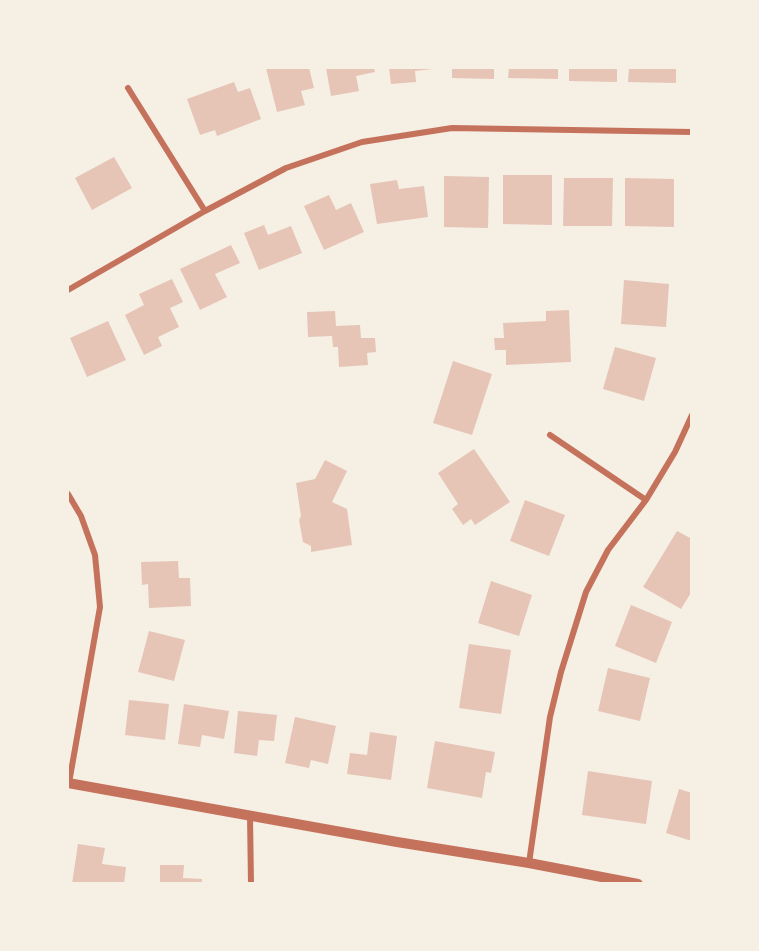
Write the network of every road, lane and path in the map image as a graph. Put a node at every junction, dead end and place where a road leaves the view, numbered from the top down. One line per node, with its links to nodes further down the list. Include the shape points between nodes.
1 (128, 88): 3 (street)
2 (692, 132): 3 (street, via 452,128 362,142 286,168)
3 (205, 211): 4 (street)
4 (68, 290)
5 (692, 415): 8 (street)
6 (549, 435): 8 (street)
7 (68, 494): 9 (street, via 95,555 100,607)
8 (646, 500): 11 (street, via 608,550 586,592 550,717)
9 (68, 783): 10 (street)
10 (250, 816): 11 (street); 12 (street)
11 (529, 863): 13 (street)
12 (251, 884)
13 (638, 884)

